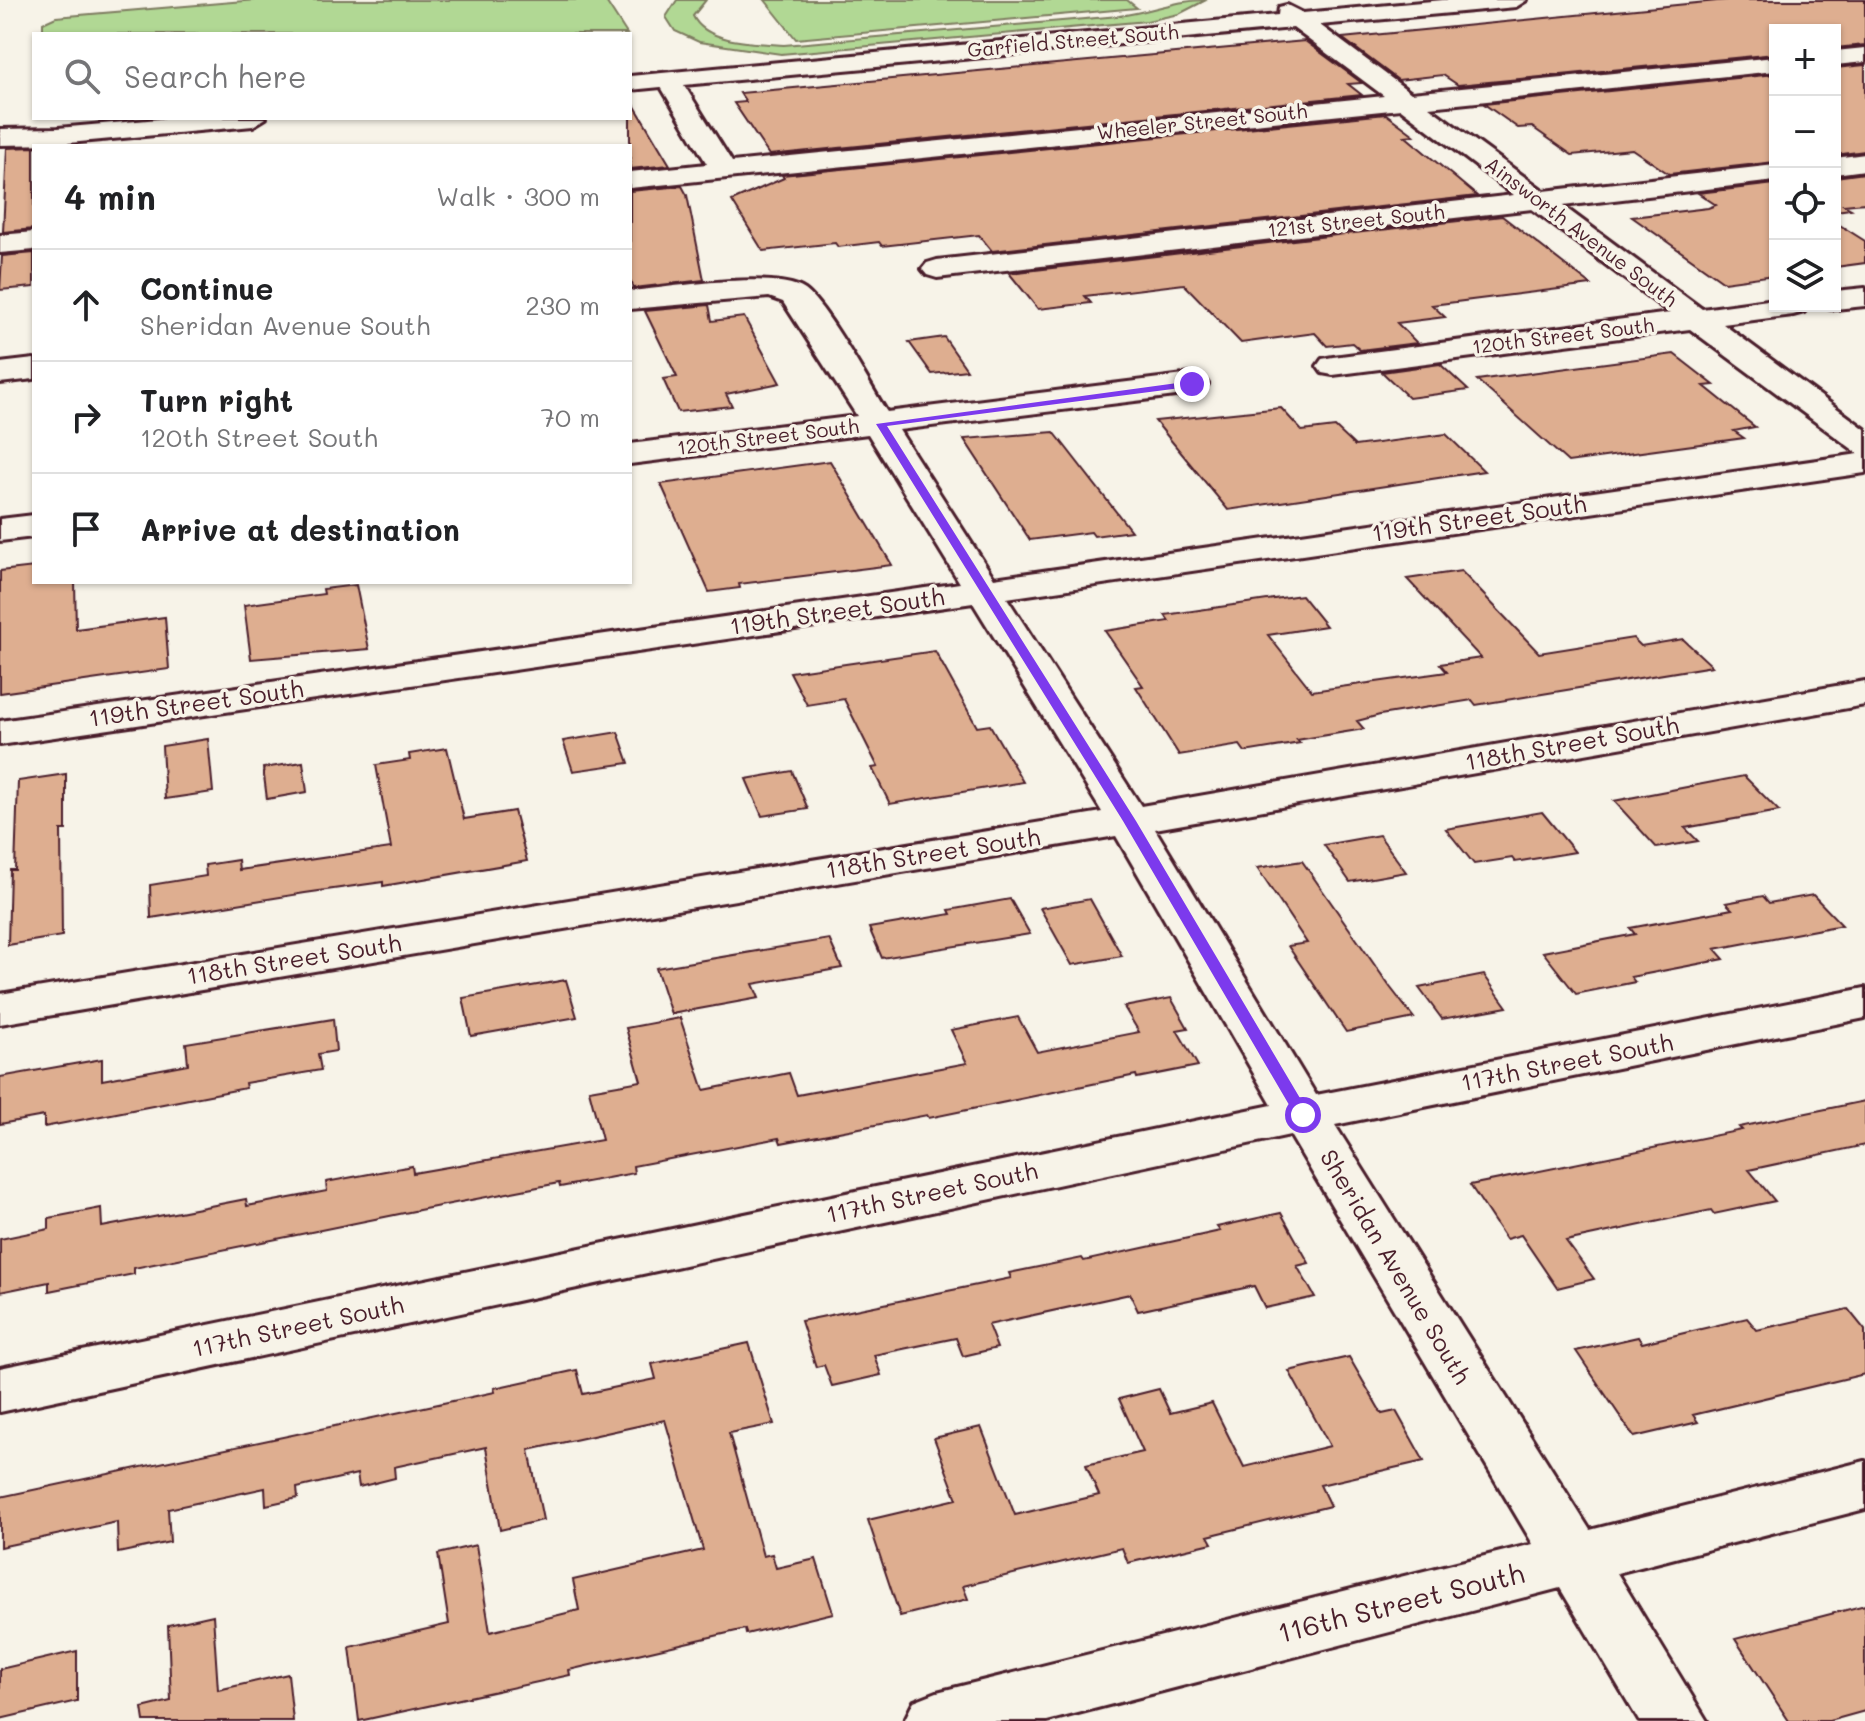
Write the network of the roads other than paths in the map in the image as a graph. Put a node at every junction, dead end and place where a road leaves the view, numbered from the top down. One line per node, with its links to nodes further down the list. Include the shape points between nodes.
1 (1274, 0): 3 (street, Ainsworth Avenue South)
2 (1516, 0): 3 (street, Garfield Street South)
3 (1294, 10): 7 (street, Garfield Street South); 9 (street, Ainsworth Avenue South)
4 (1865, 55): 5 (street)
5 (1841, 57)
6 (1769, 65): 9 (street, Wheeler Street South)
7 (668, 79): 8 (street, Garfield Street South); 14 (street)
8 (632, 83)
9 (1406, 101): 14 (street, Wheeler Street South); 17 (street, Ainsworth Avenue South)
10 (231, 120): 11 (street)
11 (0, 137)
12 (1865, 162): 13 (street)
13 (1841, 165)
14 (724, 171): 16 (street, Wheeler Street South)
15 (1769, 174): 17 (street, 121st Street South)
16 (632, 180)
17 (1538, 200): 20 (street, 121st Street South); 25 (street, Ainsworth Avenue South)
18 (32, 241): 19 (street)
19 (0, 244)
20 (937, 269)
21 (1865, 297): 22 (street)
22 (1841, 299)
23 (632, 300): 30 (street, Sheridan Avenue South, via 743,288 794,296)
24 (1769, 309): 25 (street, 120th Street South)
25 (1696, 319): 26 (street, 120th Street South); 31 (street, Ainsworth Avenue South)
26 (1333, 366)
27 (32, 369): 28 (street)
28 (0, 373)
29 (1192, 384): 30 (street, 120th Street South)
30 (880, 424): 32 (street, 120th Street South); 36 (street, Sheridan Avenue South)
31 (1865, 445)
32 (632, 454)
33 (1865, 463): 36 (street, 119th Street South)
34 (32, 526): 35 (street)
35 (0, 530)
36 (983, 591): 38 (street, 119th Street South); 39 (street, Sheridan Avenue South)
37 (1865, 693): 39 (street, 118th Street South)
38 (0, 733)
39 (1129, 821): 41 (street, 118th Street South); 42 (street, Sheridan Avenue South)
40 (1865, 1003): 42 (street, 117th Street South)
41 (0, 1009)
42 (1303, 1115): 43 (street, 117th Street South); 45 (street, Sheridan Avenue South)
43 (0, 1390)
44 (1865, 1485): 45 (street, 116th Street South)
45 (1574, 1559): 46 (street, 116th Street South); 47 (street, Sheridan Avenue South)
46 (937, 1721)
47 (1674, 1721)

